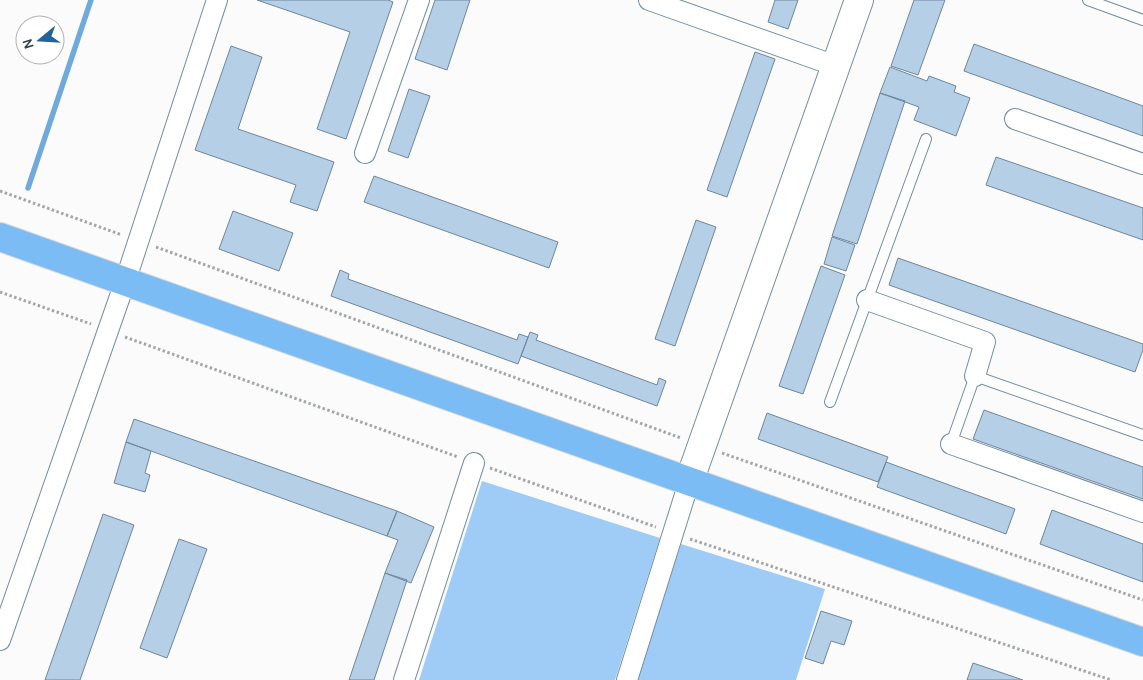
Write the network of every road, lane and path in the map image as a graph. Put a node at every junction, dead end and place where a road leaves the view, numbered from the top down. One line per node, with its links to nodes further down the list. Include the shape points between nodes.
1 (217, 0): 14 (street)
2 (419, 0): 10 (street)
3 (649, 0): 7 (street)
4 (859, 0): 7 (street)
5 (1088, 0): 6 (lane)
6 (1143, 20)
7 (836, 66): 23 (street)
8 (1015, 119): 11 (street)
9 (926, 139): 17 (lane)
10 (365, 153)
11 (1143, 164)
12 (0, 191): 14 (path)
13 (0, 238): 15 (highway)
14 (139, 241): 15 (street); 23 (path)
15 (125, 282): 18 (street); 25 (highway)
16 (0, 292): 18 (path)
17 (867, 300): 19 (street, via 985,342); 20 (lane)
18 (108, 330): 24 (path); 29 (street)
19 (974, 376): 21 (lane); 22 (lane)
20 (830, 402)
21 (1142, 431)
22 (951, 444): 26 (street)
23 (701, 446): 25 (street); 28 (path)
24 (474, 463): 27 (path); 31 (street)
25 (689, 482): 27 (street); 30 (highway)
26 (1143, 512)
27 (673, 533): 32 (street); 33 (path)
28 (1143, 600)
29 (0, 640)
30 (1143, 642)
31 (404, 680)
32 (627, 680)
33 (1111, 680)

